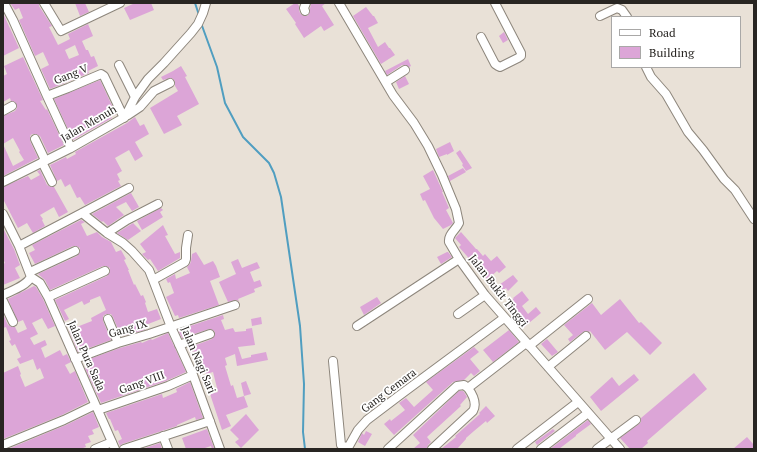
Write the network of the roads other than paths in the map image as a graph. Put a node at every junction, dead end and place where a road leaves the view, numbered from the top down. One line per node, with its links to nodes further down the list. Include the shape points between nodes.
1 (4, 3): 15 (street)
2 (44, 3): 3 (street, via 62,31)
3 (120, 3)
4 (206, 3): 16 (street, Jalan Menuh, via 198,24 148,79)
5 (339, 3): 13 (street, Jalan Bukit Tinggi)
6 (495, 3): 9 (street, via 521,56 499,67 495,64)
7 (600, 16): 8 (street, via 617,8)
8 (626, 16)
9 (482, 37)
10 (119, 65): 16 (street)
11 (647, 68): 29 (street, via 666,94 688,132)
12 (405, 70): 13 (street)
13 (386, 82): 34 (street, Jalan Bukit Tinggi, via 428,146 442,175 459,223 449,237 449,242)
14 (170, 83): 19 (street, via 154,91 140,107)
15 (47, 96): 19 (street, Gang V, via 101,74); 21 (street)
16 (136, 97): 19 (street, Jalan Menuh)
17 (12, 106): 18 (street)
18 (3, 111)
19 (125, 116): 21 (street, Jalan Menuh)
20 (35, 139): 22 (street)
21 (71, 148): 22 (street, Jalan Menuh)
22 (44, 161): 23 (street, Jalan Menuh); 24 (street)
23 (3, 182)
24 (52, 182)
25 (129, 188): 27 (street)
26 (158, 204): 30 (street)
27 (82, 213): 30 (street, Jalan Nagi Sari); 32 (street)
28 (3, 214): 32 (street)
29 (754, 219)
30 (107, 233): 37 (street, Jalan Nagi Sari, via 132,251)
31 (188, 235): 37 (street, via 185,262)
32 (19, 246): 36 (street)
33 (75, 251): 36 (street)
34 (459, 259): 39 (street, Jalan Bukit Tinggi); 48 (street)
35 (105, 271): 40 (street)
36 (31, 274): 38 (street, via 22,286); 40 (street, Jalan Pura Sada)
37 (153, 280): 49 (street, Jalan Nagi Sari)
38 (3, 295)
39 (485, 295): 44 (street); 45 (street, Jalan Bukit Tinggi)
40 (48, 297): 56 (street, Jalan Pura Sada)
41 (588, 299): 53 (street)
42 (3, 301): 47 (street)
43 (236, 305): 49 (street, Gang IX)
44 (458, 314)
45 (504, 318): 53 (street, Jalan Bukit Tinggi); 57 (street, Gang Cemara, via 367,420 347,447 341,445)
46 (108, 319): 52 (street)
47 (13, 322)
48 (357, 326)
49 (171, 327): 52 (street, Gang IX); 54 (street, Jalan Nagi Sari)
50 (210, 334): 54 (street)
51 (586, 336): 58 (street)
52 (118, 343): 56 (street, Gang IX)
53 (527, 344): 58 (street, Jalan Bukit Tinggi); 60 (street)
54 (179, 345): 59 (street, Jalan Nagi Sari)
55 (108, 349): 56 (street, Gang IX)
56 (77, 357): 62 (street, Jalan Pura Sada)
57 (333, 361)
58 (548, 367): 61 (street, Jalan Bukit Tinggi)
59 (193, 375): 62 (street, Gang VIII, via 168,386); 67 (street, Jalan Nagi Sari)
60 (468, 388): 76 (street, via 464,385 457,386); 77 (street, via 473,395 475,408)
61 (578, 402): 64 (street, Jalan Bukit Tinggi); 78 (street)
62 (97, 407): 70 (street, Gang VIII); 71 (street, Jalan Pura Sada)
63 (89, 412): 65 (street)
64 (588, 413): 69 (street, Jalan Bukit Tinggi); 79 (street)
65 (71, 419)
66 (636, 420): 69 (street)
67 (210, 421): 68 (street); 75 (street, Jalan Nagi Sari)
68 (163, 436): 73 (street); 74 (street)
69 (611, 439): 80 (street); 81 (street, Jalan Bukit Tinggi)
70 (3, 445)
71 (114, 445): 72 (street)
72 (95, 449)
73 (124, 449)
74 (168, 449)
75 (220, 449)
76 (388, 449)
77 (432, 449)
78 (517, 449)
79 (541, 449)
80 (597, 449)
81 (620, 449)

